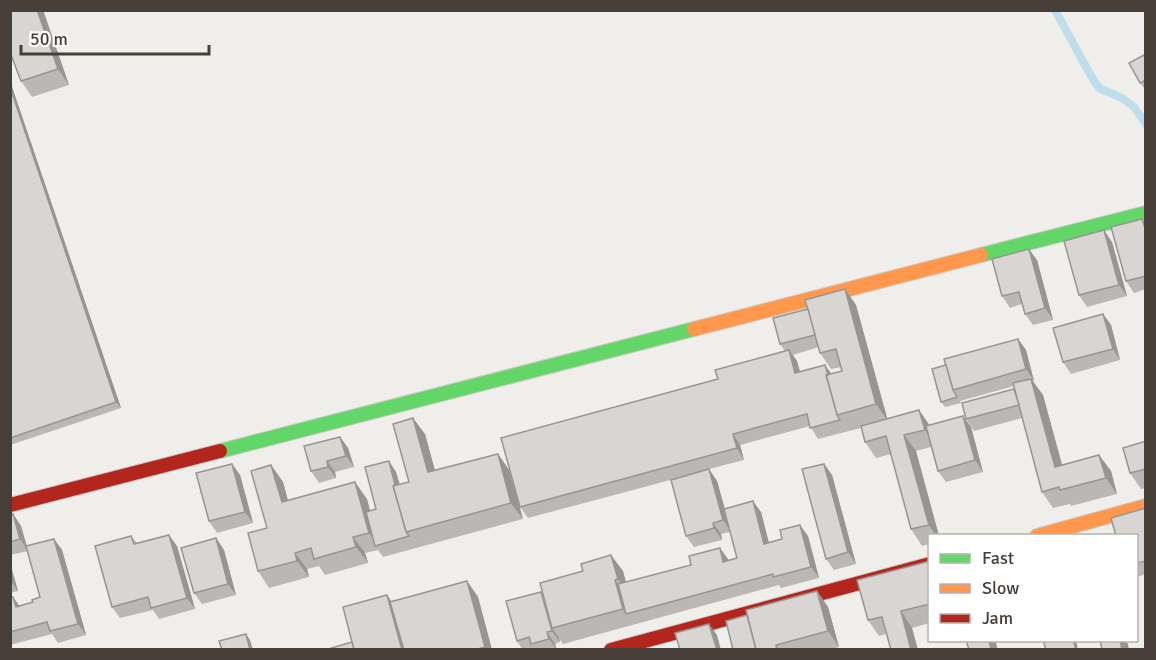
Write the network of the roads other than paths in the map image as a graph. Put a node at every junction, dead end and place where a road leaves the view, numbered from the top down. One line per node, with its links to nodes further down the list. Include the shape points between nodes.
1 (1146, 213): 2 (street)
2 (10, 505)
3 (1146, 506): 4 (street)
4 (1044, 534)
5 (928, 565): 6 (street)
6 (611, 650)

